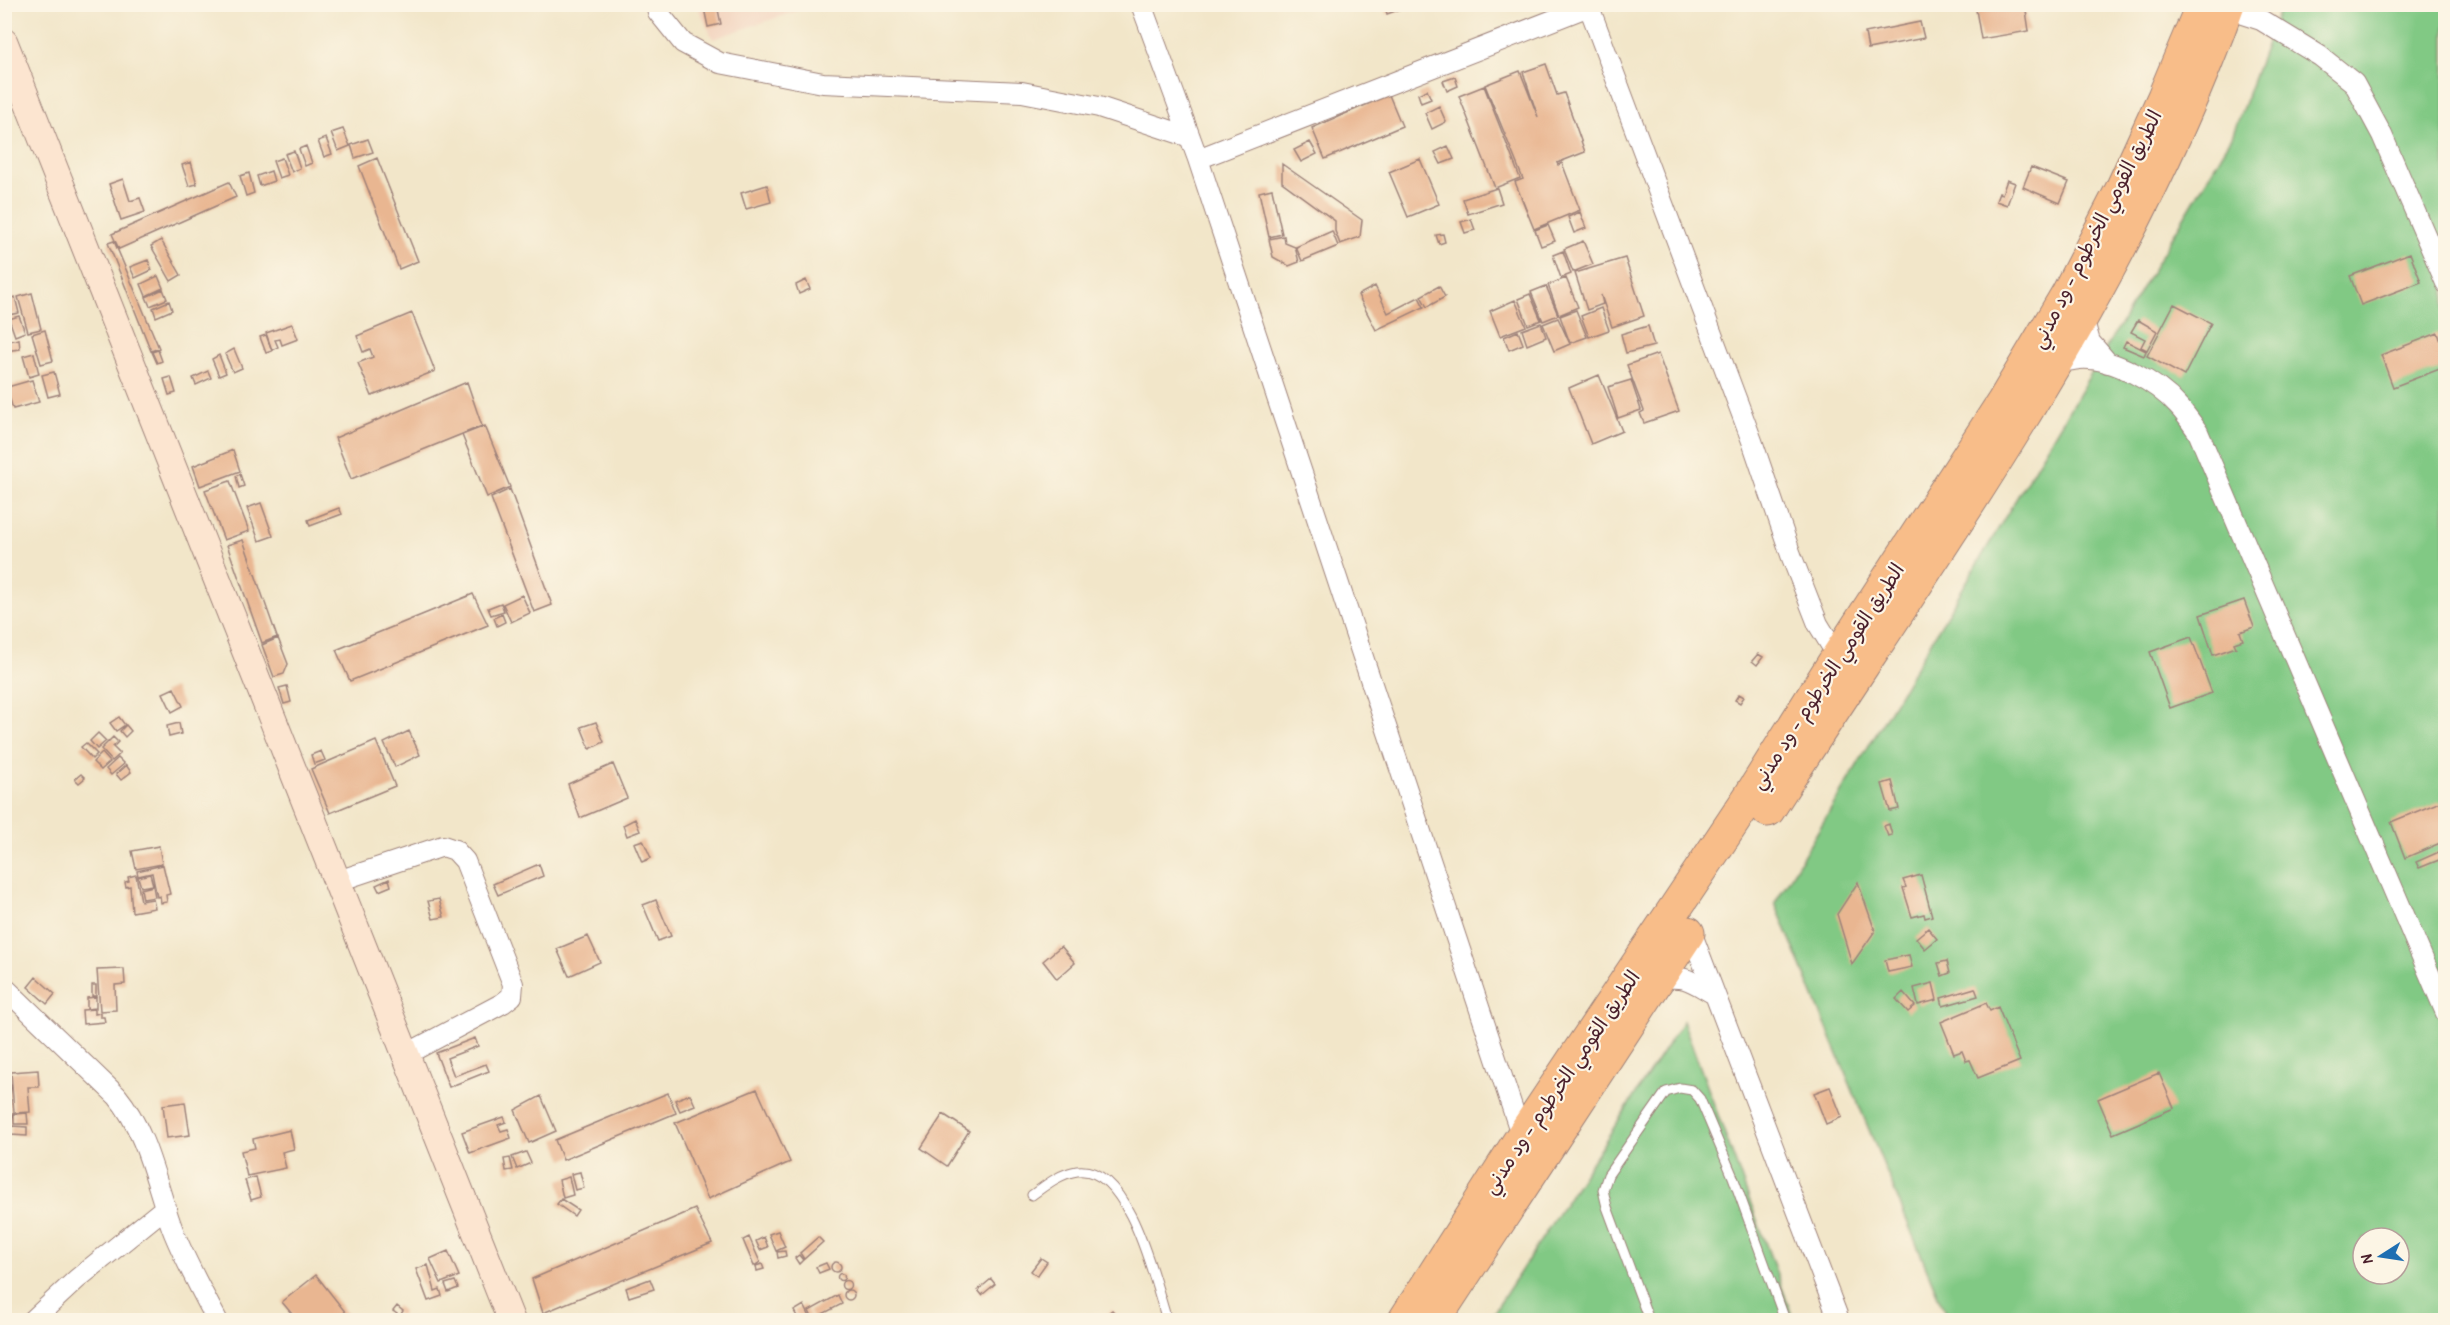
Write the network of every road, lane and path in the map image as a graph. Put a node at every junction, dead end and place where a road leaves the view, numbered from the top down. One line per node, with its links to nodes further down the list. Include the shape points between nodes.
1 (656, 4): 6 (street, via 683,43 720,63 823,83 1022,92 1099,107)
2 (1141, 4): 6 (street)
3 (1588, 5): 7 (street); 12 (street, via 1791,555 1818,624)
4 (2219, 6): 8 (street, via 2261,20 2320,56 2354,83 2382,135); 9 (highway, الطريق القومي الخرطوم - ود مدني, via 2189,108); 12 (highway, الطريق القومي الخرطوم - ود مدني, via 2164,97 2067,295)
5 (4, 42): 13 (street)
6 (1190, 137): 7 (street)
7 (1198, 159): 20 (street)
8 (2445, 283)
9 (2083, 318): 10 (highway, الطريق القومي الخرطوم - ود مدني); 11 (street, via 2090,342)
10 (2056, 363): 11 (street, via 2081,359); 12 (highway, الطريق القومي الخرطوم - ود مدني, via 2025,417)
11 (2108, 363): 18 (street, via 2131,371 2166,394 2198,432)
12 (1845, 667): 14 (highway, الطريق القومي الخرطوم - ود مدني); 20 (highway, الطريق القومي الخرطوم - ود مدني)
13 (335, 882): 19 (street); 19 (street, via 443,846 455,850 465,861 513,984 512,996)
14 (1690, 929): 15 (highway, الطريق القومي الخرطوم - ود مدني); 17 (street)
15 (1658, 979): 17 (street, via 1678,976); 28 (highway, الطريق القومي الخرطوم - ود مدني)
16 (4, 987): 22 (street, via 131,1113)
17 (1714, 994): 31 (street)
18 (2445, 1013)
19 (405, 1055): 25 (street)
20 (1522, 1137): 27 (highway, الطريق القومي الخرطوم - ود مدني)
21 (1032, 1195): 26 (lane, via 1060,1176 1077,1171 1092,1172 1111,1185 1131,1213)
22 (166, 1207): 23 (street); 24 (street)
23 (33, 1320)
24 (217, 1320)
25 (511, 1320)
26 (1167, 1320)
27 (1405, 1320)
28 (1434, 1320)
29 (1649, 1320): 30 (lane, via 1603,1190 1608,1175 1666,1092 1680,1088 1692,1090 1700,1099)
30 (1785, 1320)
31 (1839, 1320)

